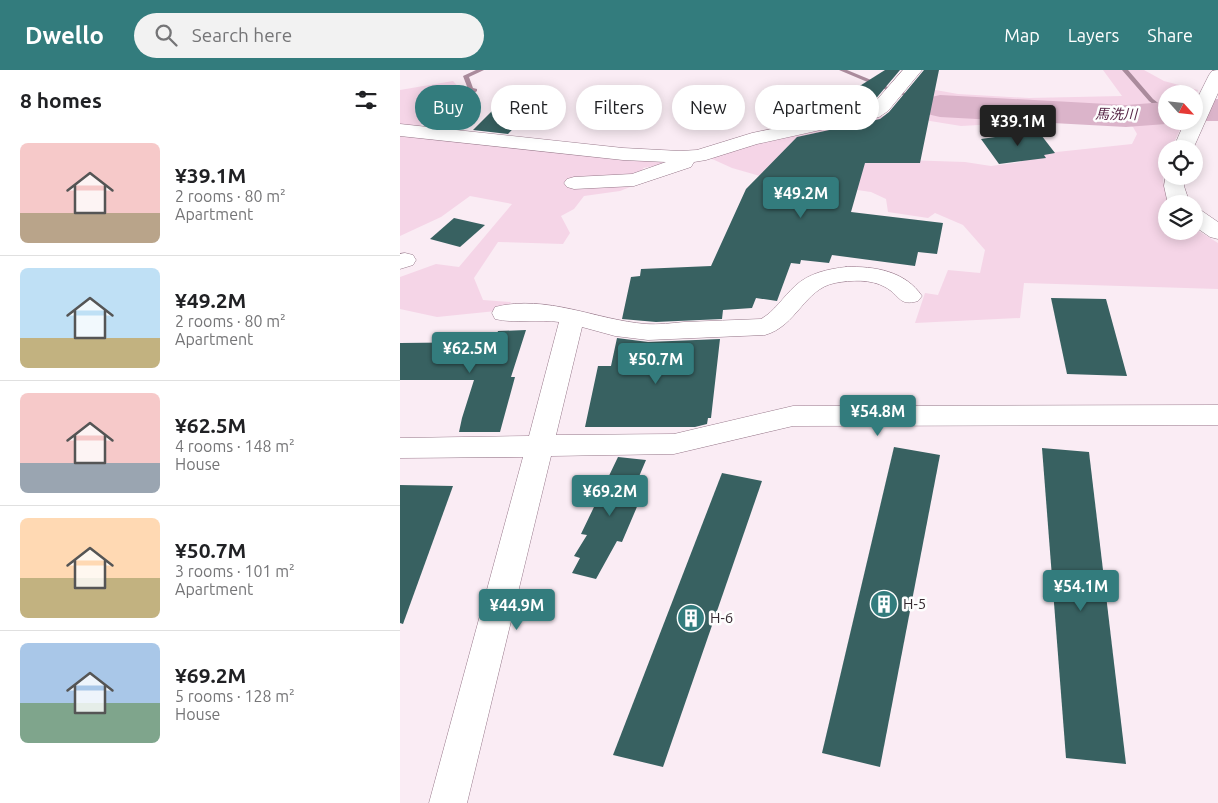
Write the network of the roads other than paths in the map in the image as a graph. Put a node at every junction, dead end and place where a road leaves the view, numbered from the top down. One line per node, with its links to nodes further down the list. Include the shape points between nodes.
1 (913, 70): 5 (street, via 872,113 752,139)
2 (1217, 76): 4 (street)
3 (400, 130): 5 (street, via 623,154)
4 (1187, 140)
5 (699, 156): 6 (street, via 634,180)
6 (574, 183)
7 (1203, 222): 8 (street)
8 (1218, 232)
9 (910, 296): 11 (street, via 893,281 868,273 846,274 819,281 805,289 777,322 765,326 648,332 615,328)
10 (504, 313): 11 (street, via 543,312)
11 (573, 316): 13 (street)
12 (1218, 415): 13 (street, via 793,416 674,444)
13 (540, 447): 14 (street); 15 (street)
14 (400, 448)
15 (448, 803)

